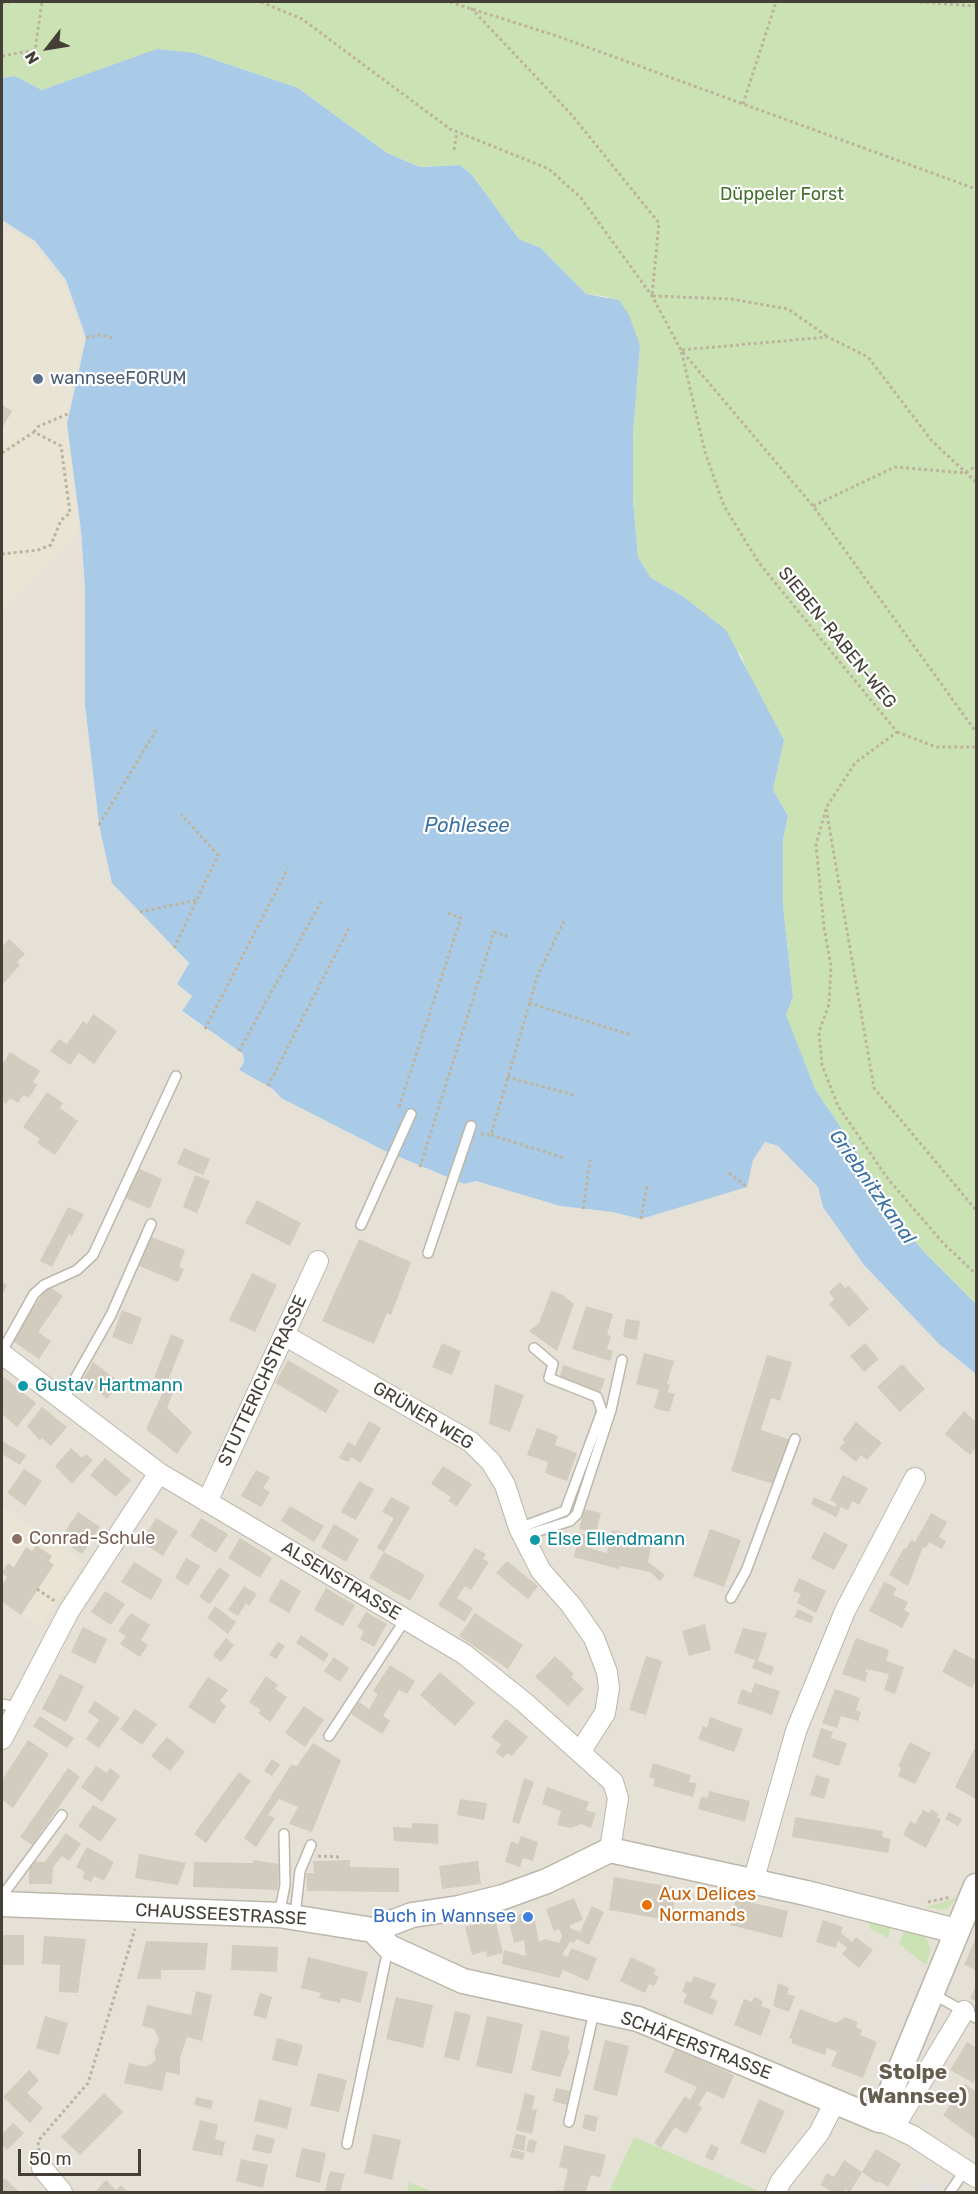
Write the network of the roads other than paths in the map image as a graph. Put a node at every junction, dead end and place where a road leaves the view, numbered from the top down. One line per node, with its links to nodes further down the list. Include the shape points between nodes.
1 (176, 1076): 10 (lane, via 93,1255 77,1270 34,1294)
2 (411, 1114): 5 (lane)
3 (471, 1126): 6 (lane)
4 (151, 1224): 12 (lane, via 111,1315)
5 (361, 1225)
6 (428, 1253)
7 (318, 1261): 8 (street, STUTTERICHSTRASSE)
8 (284, 1335): 16 (street, STUTTERICHSTRASSE); 17 (street, GRÜNER WEG, via 471,1442 491,1462 505,1485)
9 (534, 1348): 17 (lane, via 553,1364 549,1378 597,1397 602,1411 565,1512)
10 (2, 1353): 12 (street, ALSENSTRASSE)
11 (622, 1360): 17 (lane, via 611,1410 577,1514 570,1521)
12 (63, 1400): 14 (street, ALSENSTRASSE)
13 (795, 1439): 18 (lane, via 746,1571)
14 (159, 1473): 16 (street, ALSENSTRASSE); 20 (street)
15 (915, 1479): 28 (street, via 845,1611 796,1731)
16 (207, 1502): 19 (street, ALSENSTRASSE)
17 (521, 1532): 23 (street, GRÜNER WEG, via 541,1571 594,1638 607,1672 605,1713)
18 (731, 1598)
19 (405, 1620): 21 (lane); 23 (street, ALSENSTRASSE, via 464,1654)
20 (10, 1706): 22 (street)
21 (329, 1736)
22 (2, 1739)
23 (580, 1752): 27 (street, ALSENSTRASSE, via 615,1787 618,1798)
24 (62, 1815): 30 (lane)
25 (284, 1834): 32 (lane)
26 (311, 1845): 32 (lane)
27 (610, 1850): 28 (street); 34 (street, via 547,1881 503,1897 412,1915)
28 (753, 1882): 33 (street)
29 (972, 1889): 33 (street)
30 (2, 1896)
31 (2, 1905): 32 (street, CHAUSSEESTRASSE)
32 (287, 1915): 34 (street, CHAUSSEESTRASSE)
33 (956, 1931): 35 (street)
34 (381, 1939): 36 (street, SCHÄFERSTRASSE, via 463,1981); 41 (lane)
35 (931, 1993): 37 (lane); 40 (street)
36 (595, 2009): 38 (street, SCHÄFERSTRASSE, via 638,2019); 39 (lane)
37 (970, 2014): 40 (street)
38 (835, 2102): 40 (street, SCHÄFERSTRASSE); 45 (street, via 819,2133)
39 (570, 2122)
40 (886, 2124): 43 (street, SCHÄFERSTRASSE, via 913,2136)
41 (347, 2144)
42 (42, 2168): 44 (street)
43 (971, 2174): 46 (lane)
44 (62, 2193)
45 (776, 2193)
46 (950, 2193)

